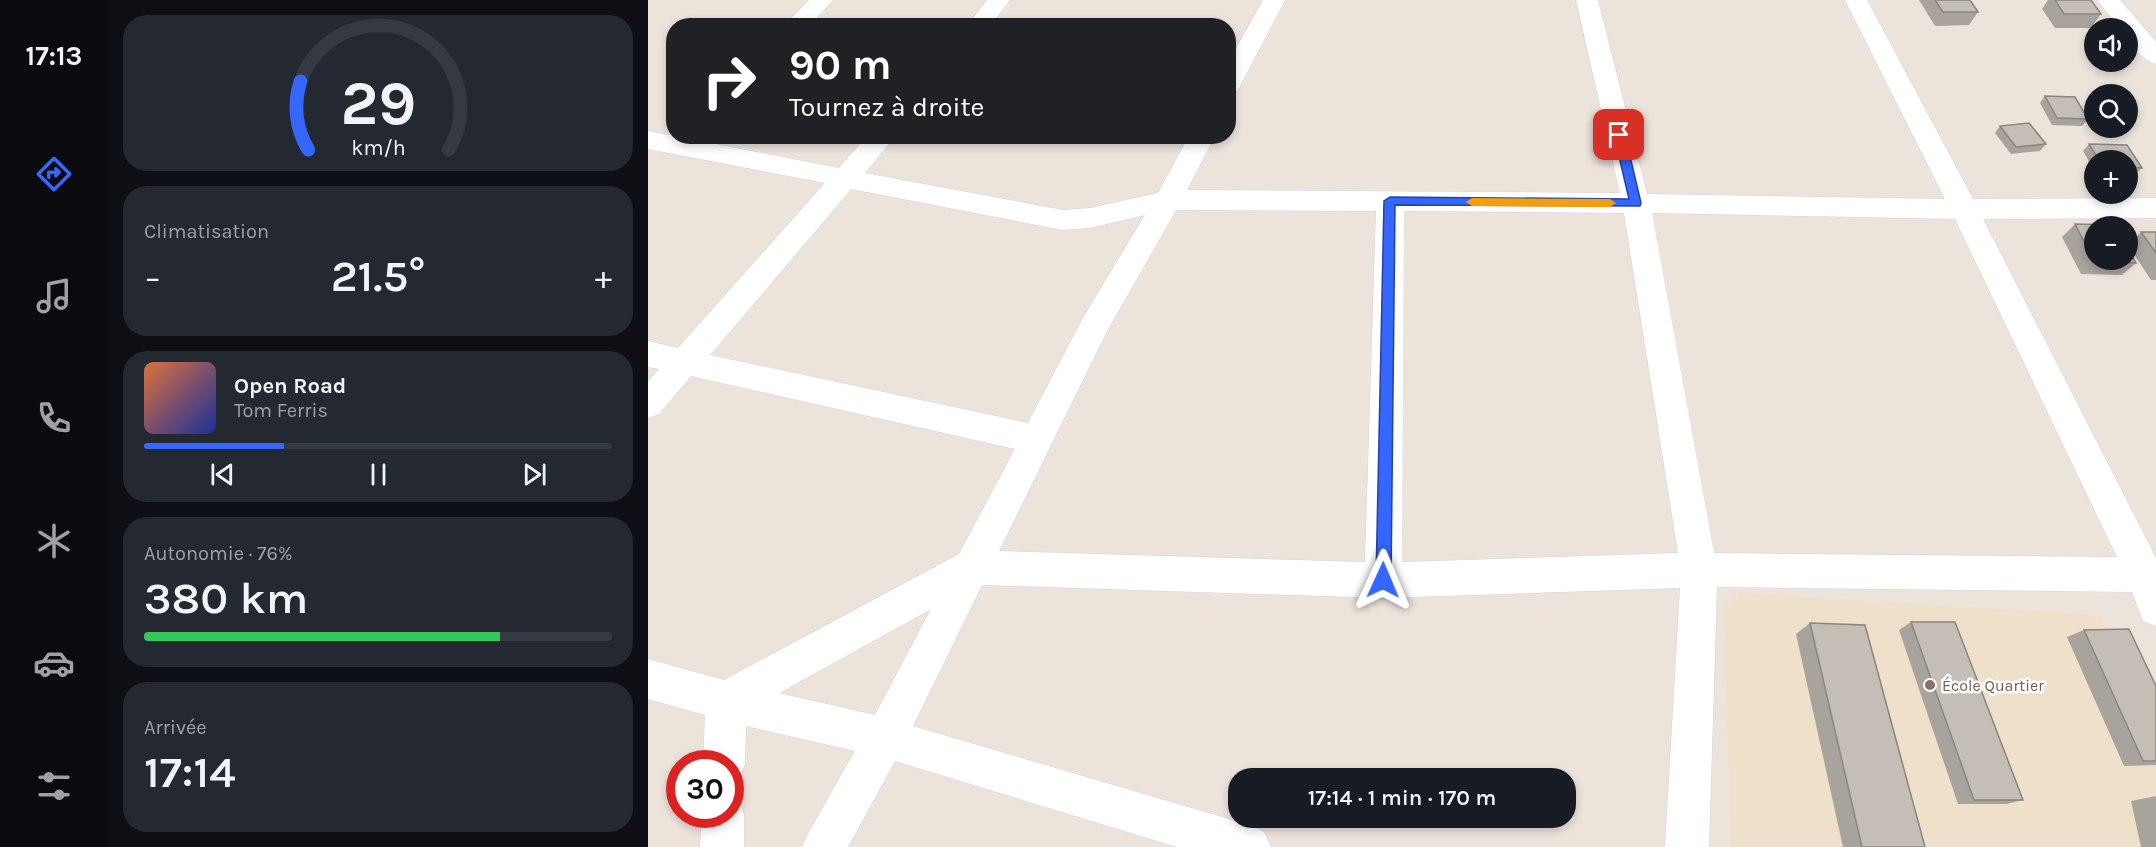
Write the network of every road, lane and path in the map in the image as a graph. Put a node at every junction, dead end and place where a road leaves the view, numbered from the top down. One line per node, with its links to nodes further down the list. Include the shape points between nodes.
1 (822, 0): 7 (street)
2 (999, 0): 8 (street)
3 (1274, 0): 10 (street)
4 (1587, 0): 17 (street)
5 (1856, 0): 19 (street)
6 (2108, 0): 9 (street)
7 (803, 18)
8 (984, 18)
9 (2156, 57)
10 (1236, 71)
11 (689, 144): 14 (street)
12 (875, 144): 14 (street)
13 (1198, 144): 15 (street)
14 (845, 178): 15 (street, via 1063,220 1090,218); 21 (street)
15 (1168, 200): 16 (street); 23 (street, via 1094,326)
16 (1390, 201): 17 (street); 27 (street)
17 (1636, 203): 19 (street); 25 (street)
18 (2156, 208): 19 (street)
19 (1964, 209): 26 (street)
20 (648, 354): 21 (street)
21 (684, 363): 22 (street); 23 (street)
22 (648, 404)
23 (1036, 440): 24 (street)
24 (971, 567): 27 (street); 30 (street); 31 (street)
25 (1699, 570): 26 (street); 27 (street); 37 (street)
26 (2150, 575): 28 (street)
27 (1383, 580)
28 (2156, 608)
29 (648, 679): 30 (street)
30 (726, 701): 31 (street); 32 (street)
31 (885, 738): 35 (street); 36 (street)
32 (724, 750)
33 (723, 828): 34 (street)
34 (722, 847)
35 (824, 847)
36 (1250, 847)
37 (1687, 847)

